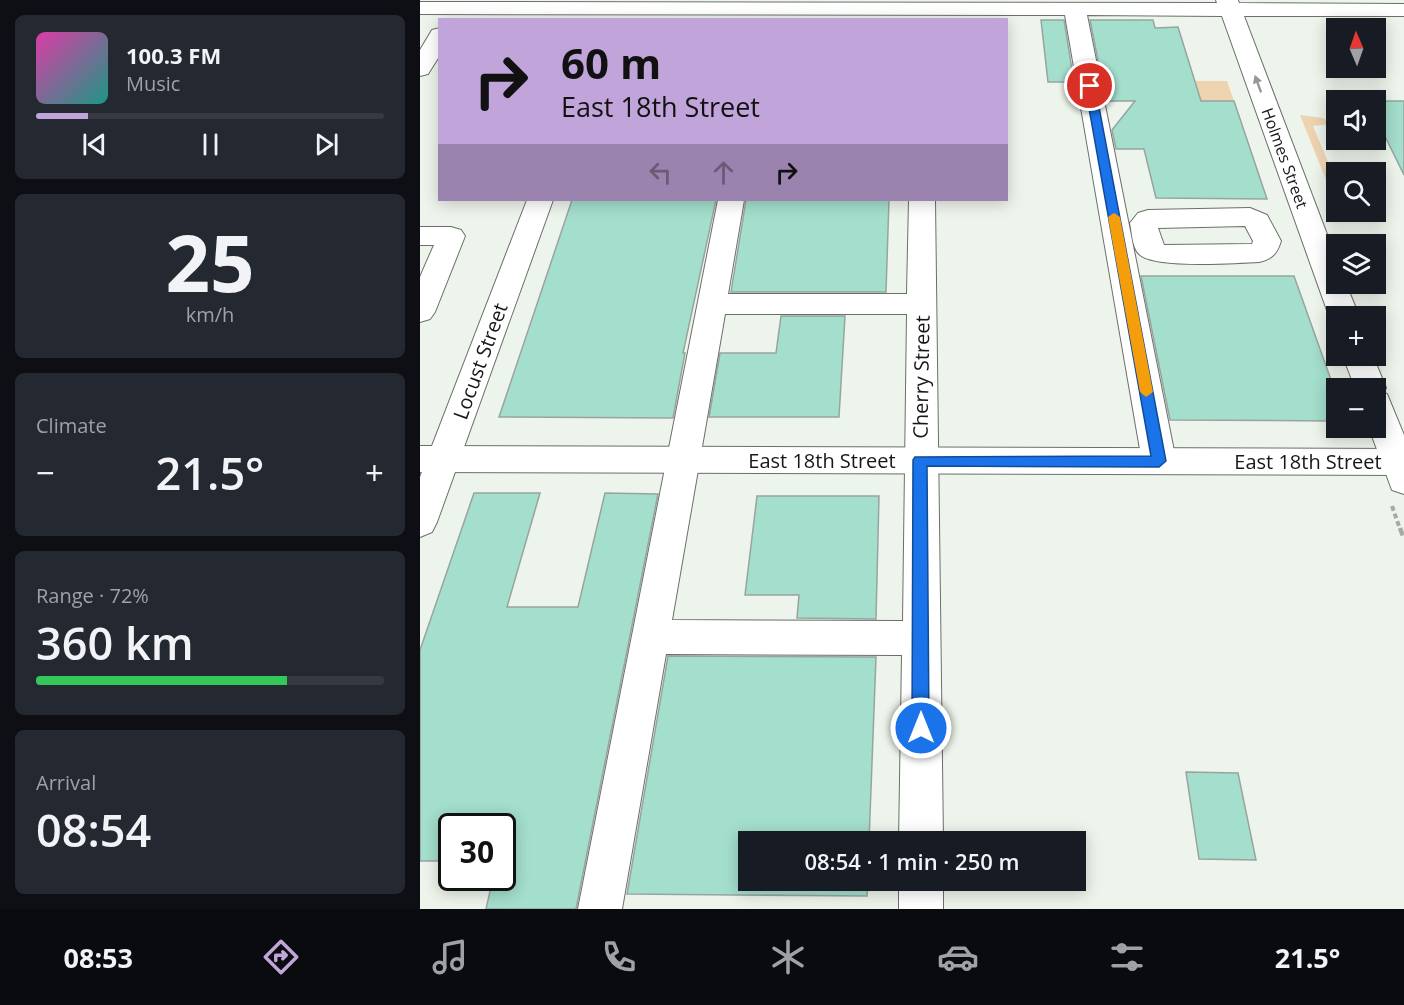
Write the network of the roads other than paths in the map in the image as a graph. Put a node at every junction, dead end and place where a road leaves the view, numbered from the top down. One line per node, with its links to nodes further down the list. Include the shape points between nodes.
1 (1228, 4): 3 (street); 8 (street); 17 (street, Holmes Street, one-way to 1)
2 (420, 8): 4 (street)
3 (1082, 8): 7 (street); 10 (street); 26 (street)
4 (454, 9): 5 (street)
5 (610, 9): 6 (street)
6 (768, 9): 7 (street)
7 (923, 9)
8 (1404, 10)
9 (438, 38): 11 (street)
10 (1102, 65)
11 (420, 69)
12 (540, 201): 23 (street, Locust Street)
13 (731, 201): 18 (street)
14 (922, 201): 19 (street, Cherry Street)
15 (420, 236): 21 (street, via 451,236)
16 (1267, 241): 17 (street)
17 (1316, 241): 20 (street, Holmes Street)
18 (710, 304): 19 (street); 24 (street)
19 (922, 304): 25 (street, Cherry Street)
20 (1340, 306)
21 (421, 308)
22 (1386, 428): 27 (street)
23 (432, 459): 24 (street, East 18th Street); 28 (street, Locust Street)
24 (683, 459): 25 (street, East 18th Street); 29 (street)
25 (920, 460): 26 (street, East 18th Street); 30 (street, Cherry Street)
26 (1159, 461): 27 (street, East 18th Street)
27 (1402, 468)
28 (420, 522)
29 (650, 637): 30 (street); 33 (street)
30 (920, 638): 31 (street, Cherry Street)
31 (921, 831)
32 (921, 891): 34 (street)
33 (600, 909)
34 (921, 909)

